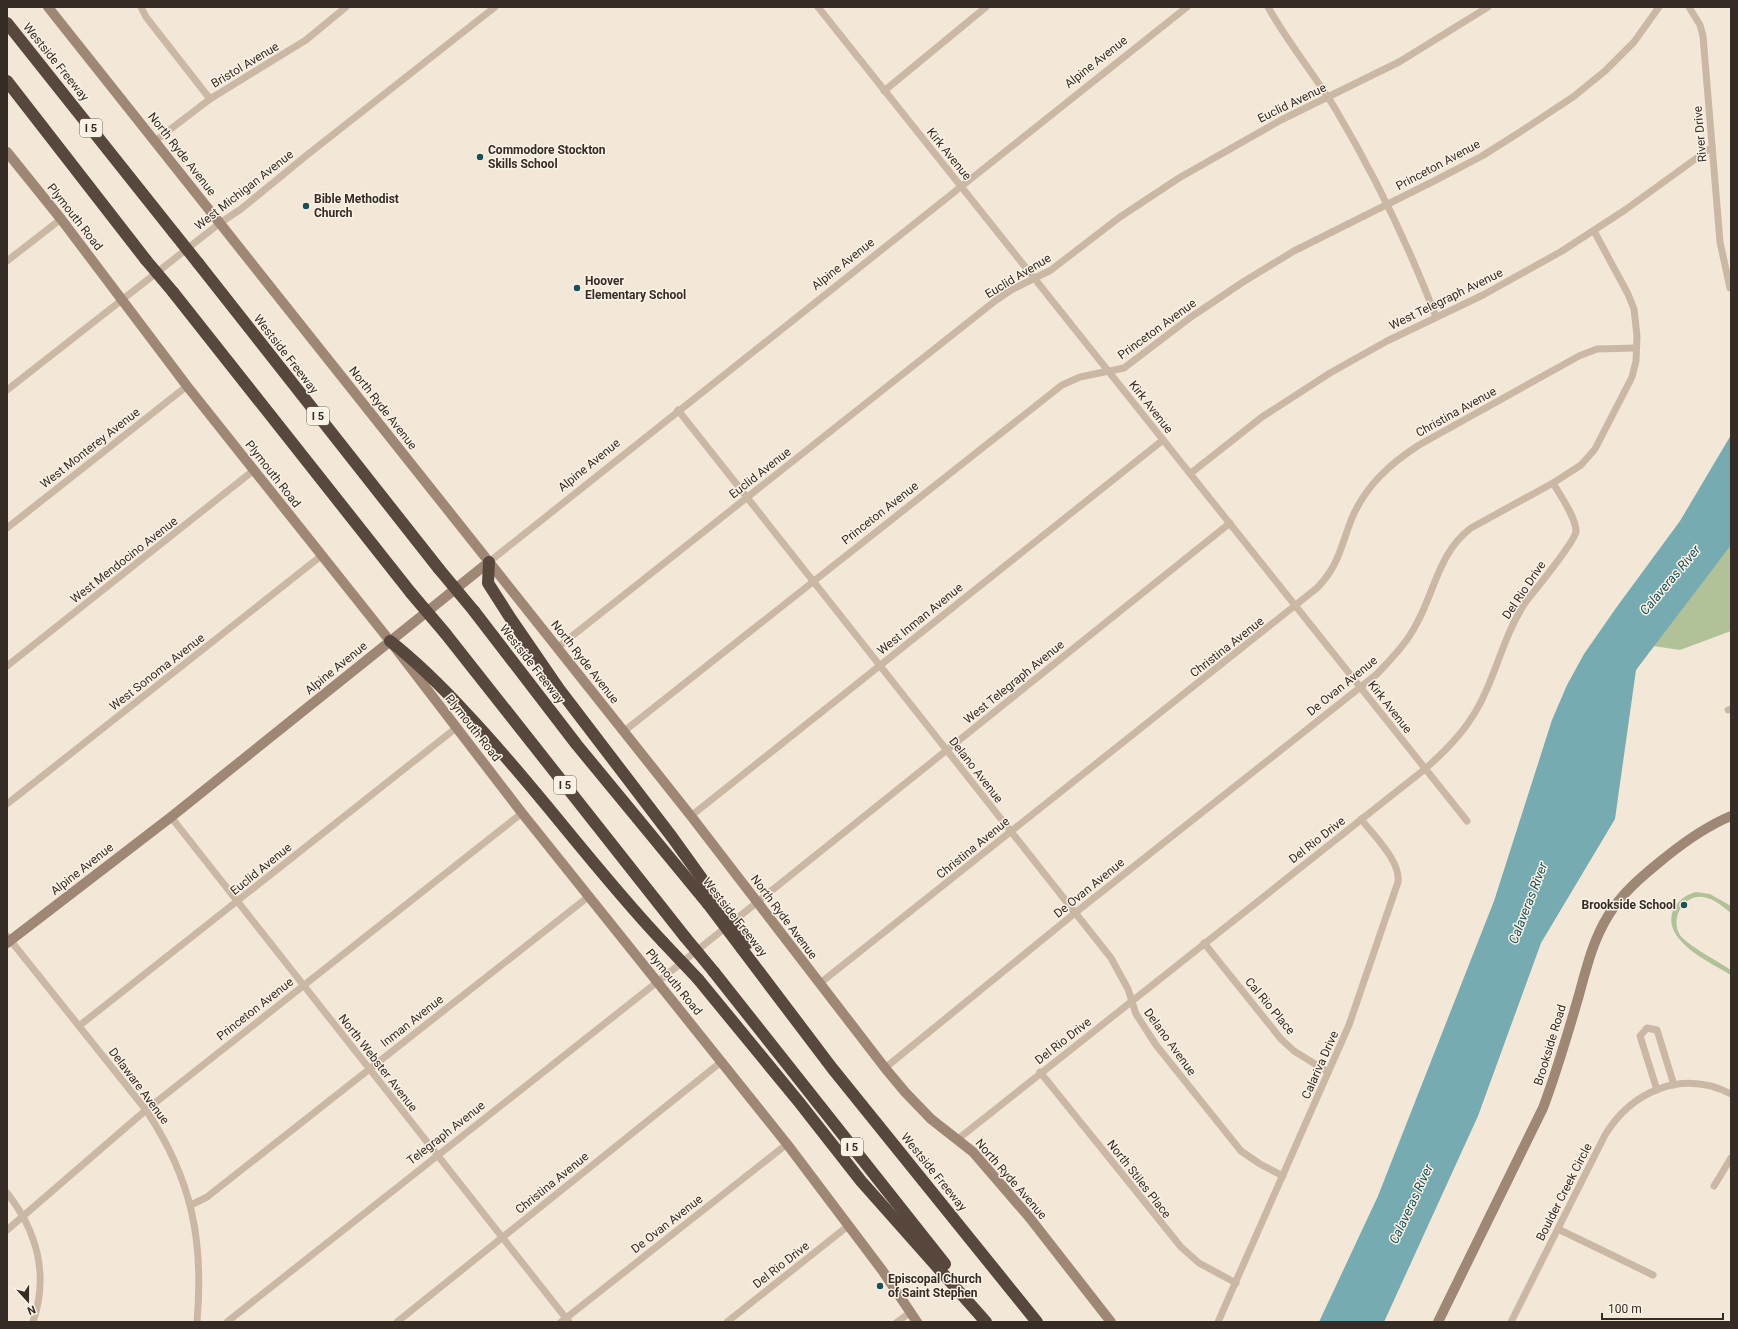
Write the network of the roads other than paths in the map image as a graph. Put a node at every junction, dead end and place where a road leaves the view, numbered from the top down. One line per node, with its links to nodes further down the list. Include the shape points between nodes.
1 (48, 7): 17 (street, North Ryde Avenue)
2 (141, 7): 16 (street)
3 (346, 7): 16 (street, Bristol Avenue, via 306,40)
4 (495, 7): 23 (street, West Michigan Avenue)
5 (818, 7): 14 (street, Kirk Avenue)
6 (986, 7): 14 (street)
7 (1187, 7): 20 (street, Alpine Avenue)
8 (1268, 7): 15 (street)
9 (1488, 7): 15 (street, Euclid Avenue, via 1420,50)
10 (1659, 7): 21 (street, Princeton Avenue, via 1620,57 1573,97 1482,156)
11 (1689, 7): 18 (street, River Drive, via 1700,25 1703,36)
12 (7, 22): 66 (highway, Westside Freeway / I 5, bridge, via 474,611 577,745)
13 (7, 81): 110 (highway, I 5, bridge, via 146,260 445,633)
14 (884, 91): 20 (street, Kirk Avenue)
15 (1328, 98): 21 (street); 26 (street, Euclid Avenue, via 1242,140 1179,178 1120,217 1051,270)
16 (210, 99): 17 (street, Bristol Avenue)
17 (155, 142): 23 (street, North Ryde Avenue)
18 (1712, 147): 24 (street, West Telegraph Avenue); 27 (street, River Drive, via 1723,263)
19 (7, 152): 22 (street, Plymouth Road)
20 (961, 186): 26 (street, Kirk Avenue); 34 (street, Alpine Avenue)
21 (1386, 204): 29 (street); 31 (street, Princeton Avenue, via 1294,251 1191,317 1124,368)
22 (61, 219): 25 (street); 28 (street, Plymouth Road)
23 (220, 223): 28 (street, West Michigan Avenue); 43 (street, North Ryde Avenue)
24 (1594, 231): 29 (street, West Telegraph Avenue, via 1525,272); 30 (street, De Ovan Avenue, via 1634,309)
25 (7, 261)
26 (1034, 278): 31 (street, Kirk Avenue); 39 (street, Euclid Avenue, via 994,301)
27 (1730, 288)
28 (122, 299): 32 (street, Plymouth Road); 33 (street, West Michigan Avenue)
29 (1436, 317): 37 (street, West Telegraph Avenue, via 1365,352 1330,373 1262,417)
30 (1636, 348): 38 (street, De Ovan Avenue, via 1632,377 1595,449 1577,469); 45 (street, Christina Avenue, via 1597,350 1579,356 1400,457 1381,474 1365,494 1352,517 1342,550 1331,572 1318,588)
31 (1109, 371): 35 (street, Kirk Avenue); 44 (street, Princeton Avenue, via 1080,377 1062,385)
32 (187, 386): 36 (street, Plymouth Road); 41 (street, West Monterey Avenue)
33 (7, 390)
34 (678, 410): 39 (street, Delano Avenue); 43 (street, Alpine Avenue)
35 (1162, 440): 37 (street, Kirk Avenue); 48 (street, West Inman Avenue)
36 (254, 470): 42 (street, Plymouth Road); 49 (street, West Mendocino Avenue)
37 (1190, 473): 40 (street, Kirk Avenue)
38 (1553, 483): 50 (street, De Ovan Avenue, via 1471,528 1457,540 1446,555 1411,635 1395,656); 54 (street, Del Rio Drive, via 1575,524 1574,540 1521,610 1507,636 1486,692 1474,715 1453,744)
39 (748, 497): 44 (street, Delano Avenue); 47 (street, Euclid Avenue)
40 (1230, 523): 45 (street, Kirk Avenue); 53 (street, West Telegraph Avenue)
41 (7, 528)
42 (322, 556): 46 (street, Plymouth Road); 55 (street, West Sonoma Avenue)
43 (489, 562): 46 (street, Alpine Avenue); 47 (street, North Ryde Avenue); 66 (highway, via 488,584 559,689 672,837)
44 (813, 580): 48 (street, Delano Avenue); 52 (street, Princeton Avenue)
45 (1296, 606): 50 (street, Kirk Avenue); 62 (street, Christina Avenue)
46 (390, 641): 51 (street, Plymouth Road); 59 (street, Alpine Avenue); 109 (highway, bridge, via 438,684 506,755 632,909 698,980 861,1181)
47 (557, 648): 52 (street, North Ryde Avenue)
48 (880, 665): 53 (street, Delano Avenue); 57 (street, West Inman Avenue)
49 (7, 666)
50 (1360, 687): 54 (street, Kirk Avenue); 67 (street, De Ovan Avenue)
51 (456, 728): 56 (street, Plymouth Road); 65 (street, Euclid Avenue)
52 (623, 732): 57 (street, North Ryde Avenue)
53 (947, 750): 62 (street, Delano Avenue); 64 (street, West Telegraph Avenue)
54 (1425, 769): 60 (street, Del Rio Drive); 61 (street, Kirk Avenue)
55 (7, 804)
56 (522, 813): 63 (street, Plymouth Road); 73 (street, Princeton Avenue)
57 (690, 816): 64 (street, North Ryde Avenue)
58 (1731, 816): 114 (street, Brookside Road, via 1690,839 1650,870 1626,892 1608,916 1600,930 1585,973 1543,1108)
59 (171, 817): 65 (street, North Webster Avenue); 68 (street, Alpine Avenue)
60 (1361, 819): 69 (street, Del Rio Drive); 80 (street, Calariva Drive, via 1396,866 1399,875 1364,984)
61 (1467, 821)
62 (1011, 831): 67 (street, Delano Avenue); 72 (street, Christina Avenue)
63 (588, 897): 71 (street, Plymouth Road); 78 (street, Inman Avenue)
64 (756, 901): 70 (street, West Telegraph Avenue); 72 (street, North Ryde Avenue)
65 (237, 902): 73 (street, North Webster Avenue); 75 (street, Euclid Avenue)
66 (713, 903): 111 (highway, Westside Freeway, bridge, via 803,1016 832,1068)
67 (1076, 913): 74 (street, Delano Avenue, via 1111,958); 77 (street, De Ovan Avenue)
68 (8, 940): 75 (street, Delaware Avenue)
69 (1204, 943): 74 (street, Del Rio Drive); 80 (street, Cal Rio Place, via 1281,1039 1294,1051)
70 (680, 964): 71 (street, Telegraph Avenue)
71 (657, 982): 76 (street, Plymouth Road); 87 (street, Telegraph Avenue)
72 (819, 984): 77 (street, North Ryde Avenue)
73 (303, 985): 78 (street, North Webster Avenue); 84 (street, Princeton Avenue)
74 (1132, 1000): 79 (street, Del Rio Drive); 89 (street, Delano Avenue, via 1136,1014 1156,1045 1234,1143 1249,1157)
75 (79, 1026): 84 (street, Delaware Avenue)
76 (722, 1062): 86 (street, Plymouth Road); 97 (street, Christina Avenue)
77 (884, 1068): 85 (street, North Ryde Avenue, via 931,1119)
78 (369, 1069): 87 (street, North Webster Avenue); 92 (street, Inman Avenue, via 207,1197)
79 (1040, 1072): 85 (street, Del Rio Drive); 99 (street, North Stiles Place, via 1181,1248 1199,1263)
80 (1328, 1072): 89 (street, Calariva Drive)
81 (1674, 1085): 82 (street, Boulder Creek Circle); 82 (street, via 1656,1030 1648,1028 1640,1036); 83 (street, Boulder Creek Circle, via 1702,1085)
82 (1657, 1090): 95 (street, Boulder Creek Circle, via 1637,1099 1613,1122)
83 (1731, 1094)
84 (146, 1110): 92 (street, Delaware Avenue, via 180,1172); 93 (street, Princeton Avenue)
85 (958, 1139): 112 (street, North Ryde Avenue, via 990,1171)
86 (787, 1144): 94 (street, Plymouth Road); 101 (street, De Ovan Avenue)
87 (437, 1154): 97 (street, North Webster Avenue); 104 (street, Telegraph Avenue)
88 (1731, 1158): 90 (street)
89 (1283, 1176): 99 (street, Calariva Drive)
90 (1714, 1186)
91 (7, 1193): 93 (street)
92 (191, 1205): 103 (street, Delaware Avenue, via 199,1258)
93 (25, 1216): 96 (street, Princeton Avenue); 102 (street, via 35,1245 39,1268 38,1302)
94 (848, 1226): 100 (street, Plymouth Road); 106 (street, Del Rio Drive)
95 (1558, 1229): 98 (street); 115 (street, Boulder Creek Circle)
96 (7, 1230)
97 (502, 1237): 101 (street, North Webster Avenue); 105 (street, Christina Avenue)
98 (1653, 1275)
99 (1236, 1283): 113 (street, Calariva Drive)
100 (911, 1312): 107 (street); 108 (street, Plymouth Road)
101 (566, 1321)
102 (33, 1322)
103 (197, 1322)
104 (227, 1322)
105 (397, 1322)
106 (727, 1322)
107 (897, 1322)
108 (917, 1322)
109 (986, 1322)
110 (990, 1322)
111 (1037, 1322)
112 (1111, 1322)
113 (1218, 1322)
114 (1438, 1322)
115 (1512, 1322)

